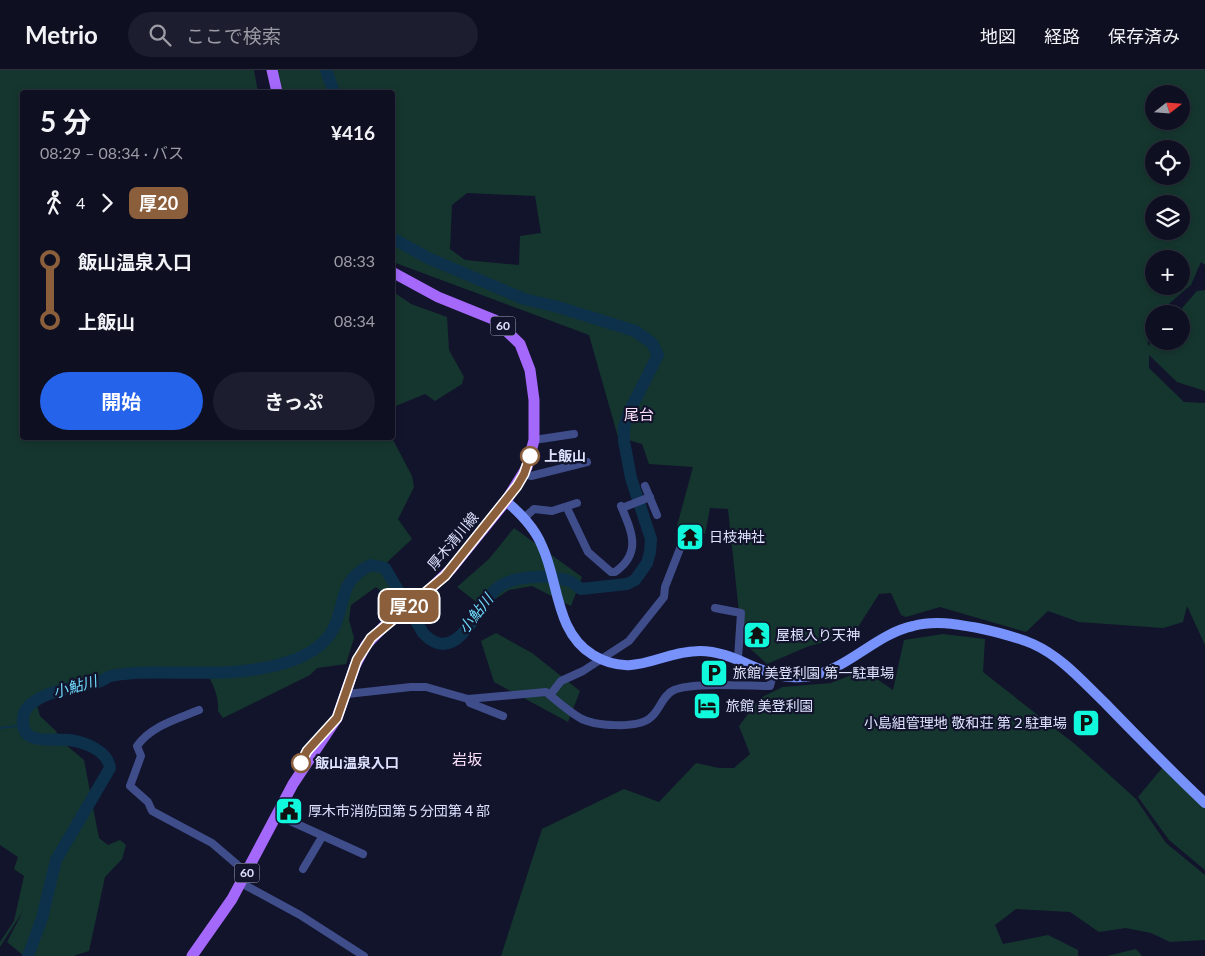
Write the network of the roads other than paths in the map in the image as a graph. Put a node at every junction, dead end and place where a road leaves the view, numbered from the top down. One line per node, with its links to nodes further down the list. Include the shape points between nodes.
1 (272, 70): 2 (main road)
2 (277, 90)
3 (395, 274): 5 (main road, 60, via 438,297 495,320 514,337 524,352 532,377)
4 (574, 434): 5 (street)
5 (534, 440): 7 (main road, 60)
6 (587, 462): 7 (street, via 531,476)
7 (526, 471): 10 (main road, 厚木清川線 / 60)
8 (646, 486): 9 (street)
9 (649, 497): 13 (street, via 623,507 633,546 631,556 615,572 588,552); 15 (street)
10 (506, 501): 16 (street); 22 (main road, 厚木清川線 / 60, via 445,576 396,615 366,645 355,666)
11 (577, 503): 13 (street)
12 (526, 506): 14 (street)
13 (567, 508): 14 (street, via 552,511)
14 (534, 509): 16 (street)
15 (657, 515)
16 (524, 518): 20 (street, via 540,541 568,628 576,640)
17 (682, 546): 20 (street, via 664,587 664,597 629,641)
18 (714, 608): 19 (street, via 741,613)
19 (738, 658): 20 (street, via 698,651 632,666); 21 (street)
20 (602, 660): 23 (street, via 584,672 561,680)
21 (773, 675): 23 (street, via 770,686 705,686 674,690 656,714 636,724 616,725 583,719); 27 (street, via 792,678 818,675 900,630 920,624 951,623 999,633 1033,644 1069,668)
22 (347, 694): 24 (street, via 420,687); 28 (main road, 厚木清川線 / 60, via 337,718 293,784)
23 (550, 695): 24 (street, via 546,692)
24 (468, 698): 26 (street, via 470,703)
25 (199, 710): 32 (street, via 152,730 142,739 137,746 141,756 130,786 148,802 152,811 212,843)
26 (503, 716)
27 (1205, 803)
28 (277, 815): 29 (street); 32 (main road, 厚木清川線 / 60)
29 (322, 837): 30 (street); 31 (street)
30 (363, 854)
31 (303, 869)
32 (247, 873): 33 (main road, 厚木清川線 / 60)
33 (241, 884): 34 (main road, 厚木清川線 / 60); 35 (street)
34 (192, 956)
35 (364, 956)

